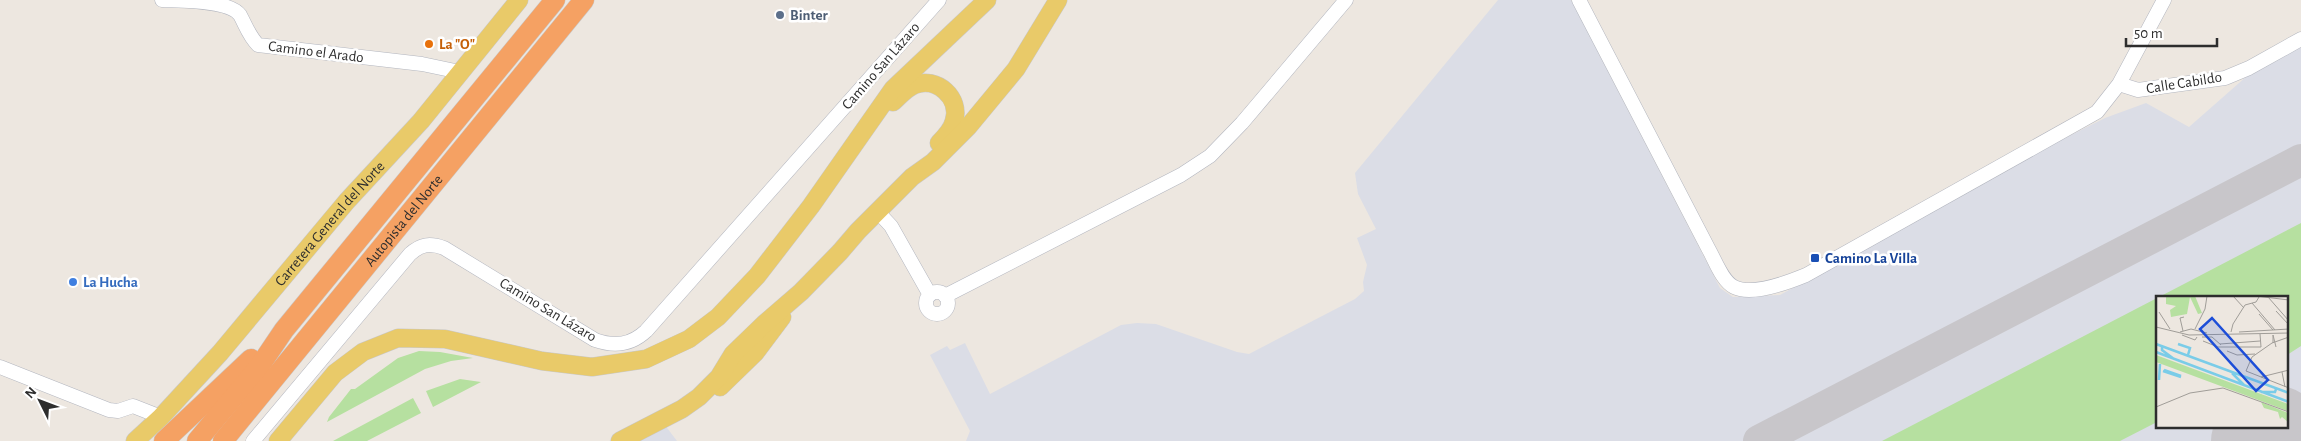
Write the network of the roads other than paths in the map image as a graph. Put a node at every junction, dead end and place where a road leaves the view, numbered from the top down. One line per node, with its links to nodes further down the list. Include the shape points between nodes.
1 (162, 0): 12 (street, Camino el Arado, via 233,8 258,45 422,64)
2 (519, 0): 12 (main road, Carretera General del Norte)
3 (555, 0): 20 (highway, Autopista del Norte)
4 (584, 0): 27 (highway, Autopista del Norte)
5 (939, 0): 28 (street, Camino San Lázaro, via 739,228 634,341 619,344 595,340 444,248 422,245 410,254)
6 (987, 0): 14 (main road, via 903,78 881,103)
7 (1058, 0): 15 (main road, via 1016,69 982,112 933,162)
8 (1346, 0): 19 (street, via 1210,156 1181,175)
9 (1579, 0): 13 (street, via 1708,248 1727,281 1735,288 1776,287 1806,275 2097,112)
10 (2164, 0): 13 (street)
11 (2301, 39): 13 (street, Calle Cabildo, via 2250,68 2225,78 2138,90)
12 (460, 72): 22 (main road, Carretera General del Norte, via 220,353)
13 (2120, 84)
14 (876, 114): 15 (main road, via 907,89 919,84 938,86 951,97 955,108 952,126); 29 (main road, via 753,281 718,317 683,343 646,359 592,367 542,361 444,338 398,338 363,352 335,373)
15 (912, 177): 16 (main road)
16 (877, 212): 17 (main road); 18 (street, via 891,226)
17 (801, 292): 23 (main road, via 733,354 719,377 699,397); 23 (main road, via 755,353 722,386 702,403)
18 (930, 295): 19 (street, via 936,292); 19 (street, via 926,306 936,314 947,308)
19 (945, 296)
20 (284, 330): 25 (highway); 26 (highway, Autopista del Norte, via 259,367)
21 (0, 367): 22 (street, via 109,410 118,412 133,406)
22 (161, 417): 24 (main road, Carretera General del Norte)
23 (657, 422): 30 (main road)
24 (135, 441)
25 (164, 441)
26 (197, 441)
27 (223, 441)
28 (253, 441)
29 (278, 441)
30 (620, 441)

